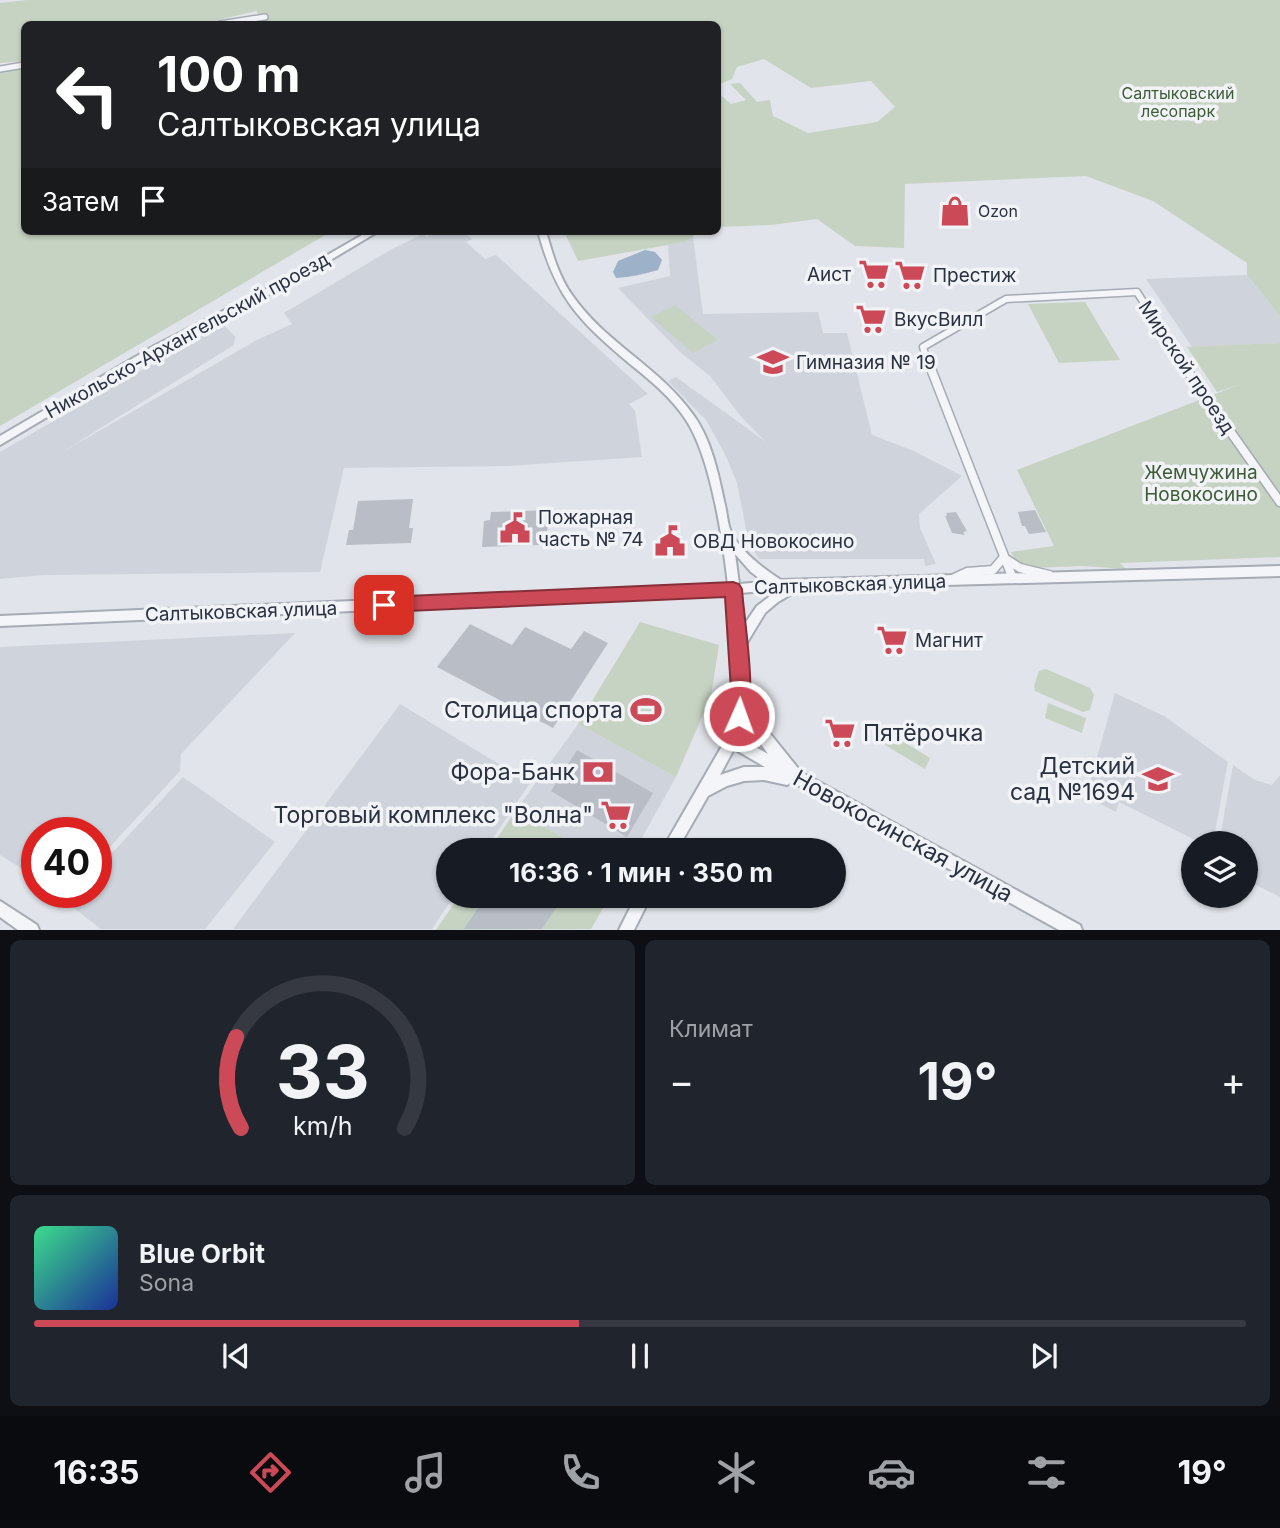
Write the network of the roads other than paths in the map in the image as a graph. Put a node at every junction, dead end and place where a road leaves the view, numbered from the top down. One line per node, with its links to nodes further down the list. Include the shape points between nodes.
1 (265, 17): 2 (street)
2 (239, 21)
3 (21, 66): 4 (street)
4 (0, 69)
5 (367, 235): 7 (street, Никольско-Архангельский проезд, via 147,354)
6 (543, 235): 9 (street, via 573,304 692,419 711,463)
7 (0, 441)
8 (1280, 502): 10 (street, Мирской проезд, via 1137,292 1006,299 923,347)
9 (724, 531): 15 (street, via 761,576); 17 (street)
10 (1004, 557): 12 (street, via 1020,568); 13 (street, Мирской проезд); 14 (street, via 993,570 967,572)
11 (1280, 570): 12 (street, Салтыковская улица)
12 (1062, 578): 13 (street, Салтыковская улица)
13 (1013, 579): 14 (street, Салтыковская улица)
14 (949, 581): 16 (street, Салтыковская улица)
15 (780, 585): 16 (street, Салтыковская улица); 17 (street, Салтыковская улица)
16 (799, 585): 19 (street, via 764,603)
17 (733, 589): 18 (street, Салтыковская улица); 19 (street)
18 (0, 621)
19 (738, 647): 20 (street)
20 (740, 690): 21 (street); 22 (street, via 770,747)
21 (732, 741): 22 (street, Новокосинская улица); 23 (street)
22 (809, 786): 23 (street, via 751,771); 29 (street, Новокосинская улица)
23 (702, 791): 24 (street)
24 (676, 838)
25 (0, 908): 27 (street)
26 (637, 908): 28 (street)
27 (32, 929)
28 (626, 929)
29 (1075, 929)

